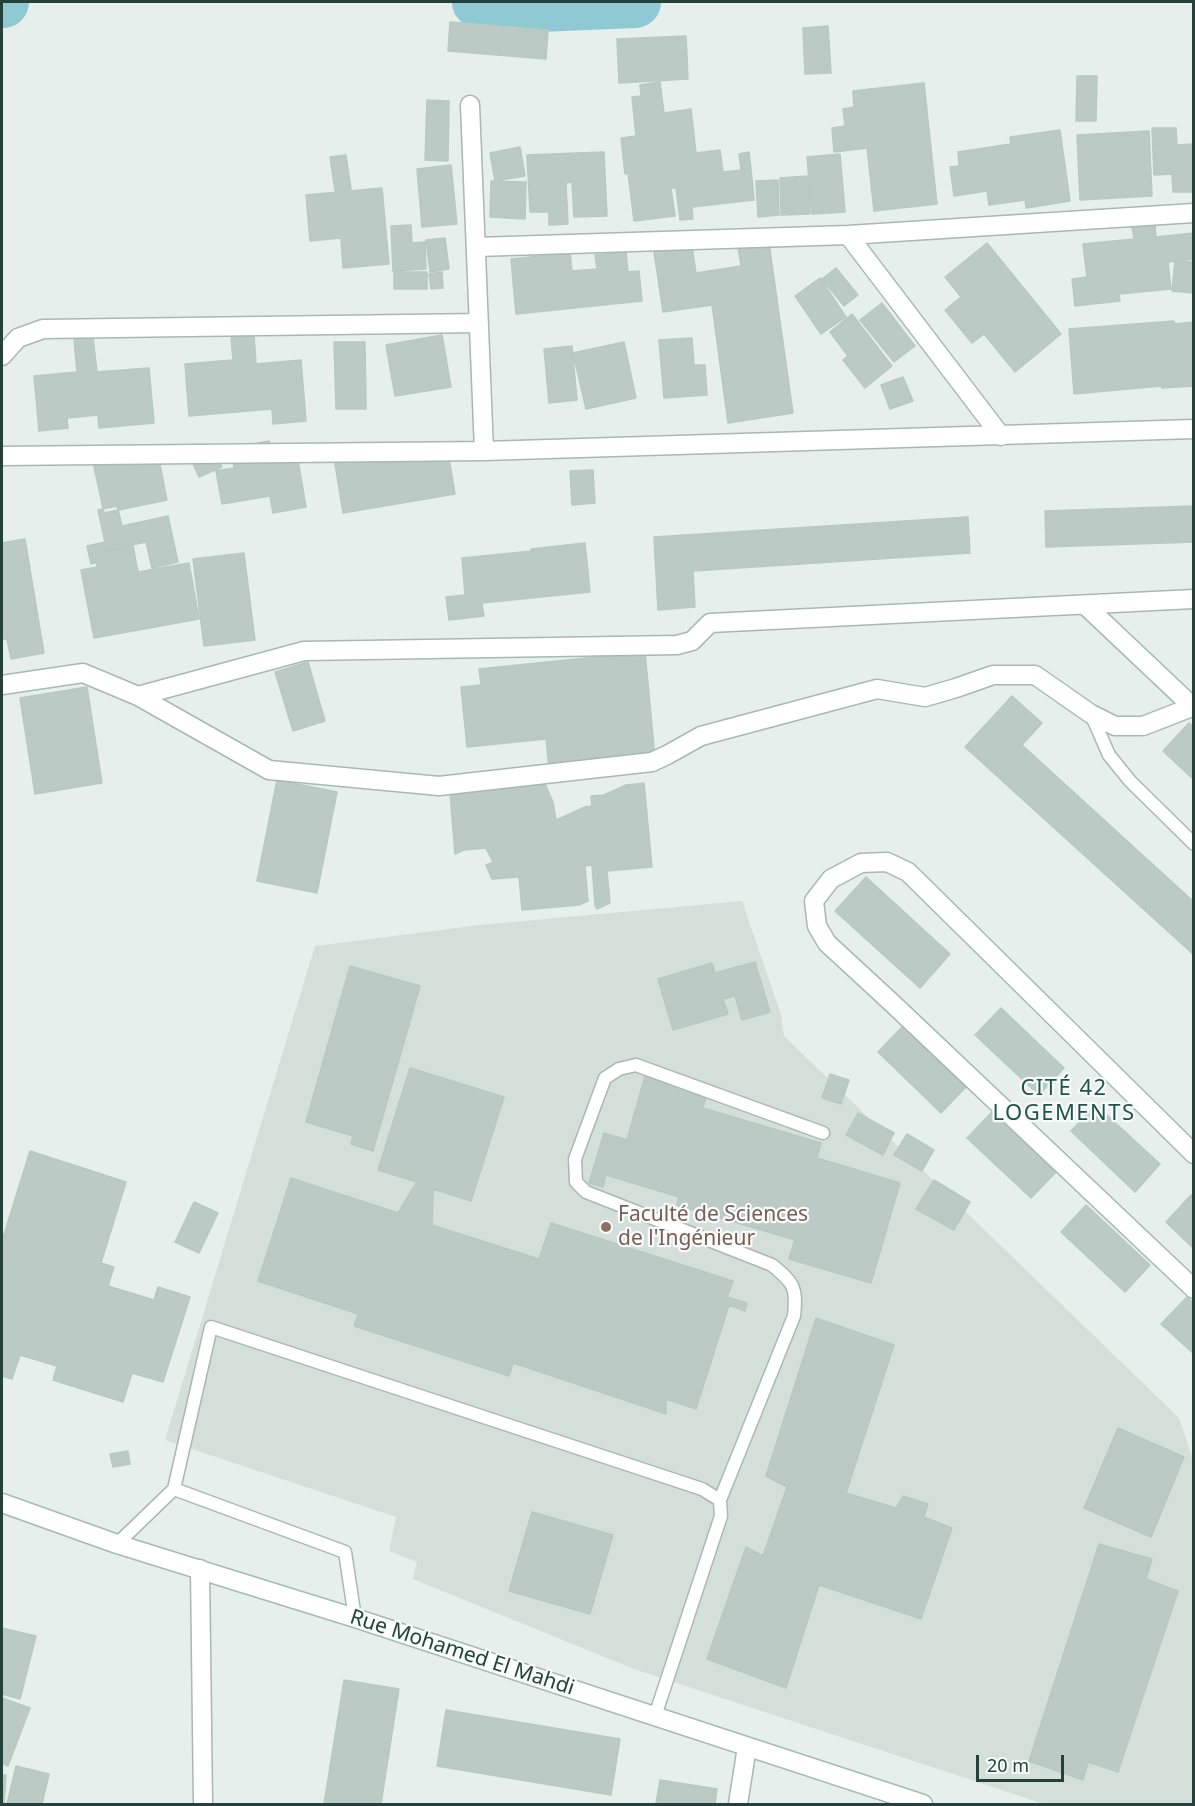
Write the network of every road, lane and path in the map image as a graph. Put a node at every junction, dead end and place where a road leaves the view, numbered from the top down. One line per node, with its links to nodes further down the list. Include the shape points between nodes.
1 (470, 105): 4 (street)
2 (1194, 213): 3 (street)
3 (848, 235): 4 (street); 8 (street)
4 (477, 246): 5 (street)
5 (479, 323): 6 (street, via 43,329 18,338); 9 (street)
6 (2, 356)
7 (1194, 429): 8 (street)
8 (1001, 436): 9 (street)
9 (484, 451): 10 (street)
10 (2, 456)
11 (1194, 599): 12 (street)
12 (1085, 605): 14 (street, via 710,623 692,641 677,645 304,651); 15 (street)
13 (2, 685): 14 (street, via 83,673)
14 (138, 696): 16 (street, via 269,770 439,786 652,762 701,736 876,689 925,697 993,675 1035,675)
15 (1193, 708): 16 (street, via 1143,726 1115,726)
16 (1091, 714): 17 (lane, via 1109,754 1130,781)
17 (1194, 844)
18 (822, 1133): 22 (lane, via 636,1065 605,1078 575,1159 576,1182 586,1192 772,1265 789,1279 796,1297 794,1316)
19 (1194, 1154): 20 (street, via 908,872 887,862 861,863 831,879 814,901 817,926 827,944)
20 (1194, 1288)
21 (174, 1489): 22 (lane, via 211,1327 702,1489); 24 (lane); 26 (lane, via 345,1552)
22 (720, 1500): 27 (lane, via 720,1516)
23 (2, 1503): 24 (street, Rue Mohamed El Mahdi)
24 (117, 1544): 25 (street, Rue Mohamed El Mahdi)
25 (200, 1569): 26 (street, Rue Mohamed El Mahdi); 29 (street)
26 (355, 1618): 27 (street, Rue Mohamed El Mahdi)
27 (655, 1716): 28 (street, Rue Mohamed El Mahdi)
28 (747, 1747): 30 (street); 31 (street, Rue Mohamed El Mahdi)
29 (202, 1804)
30 (738, 1804)
31 (923, 1804)

